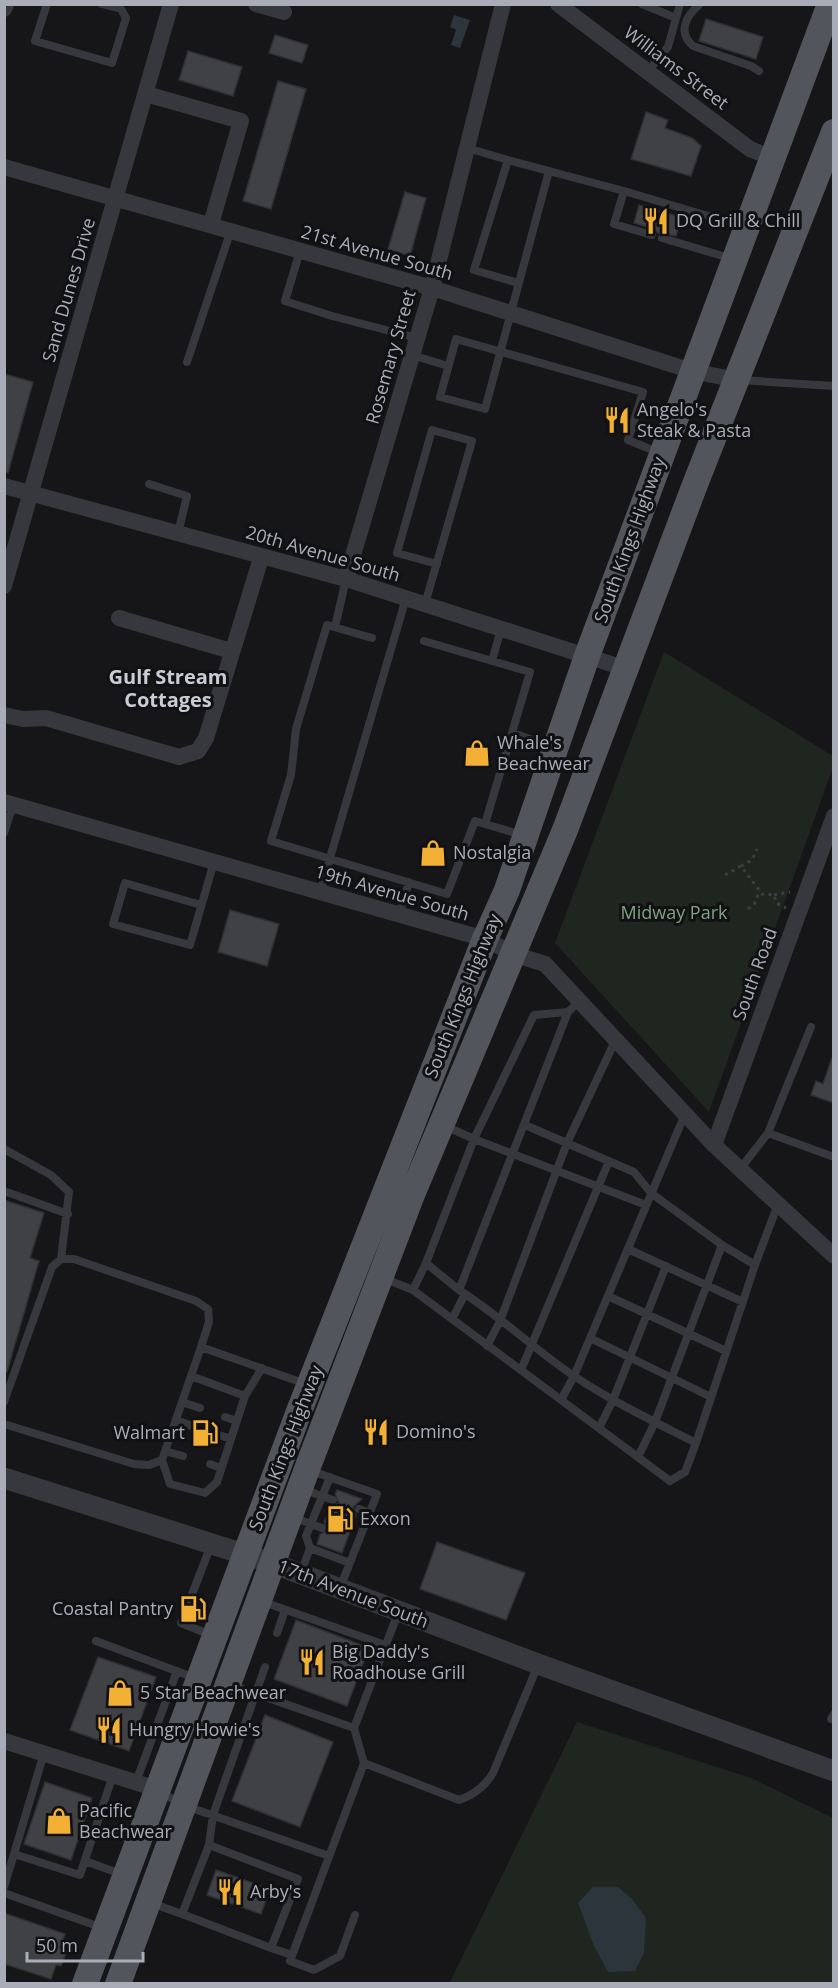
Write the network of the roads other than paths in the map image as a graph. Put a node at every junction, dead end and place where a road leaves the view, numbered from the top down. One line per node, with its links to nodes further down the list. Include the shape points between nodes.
1 (6, 4): 12 (street)
2 (47, 4): 3 (lane, via 35,41 112,63 126,18 121,9)
3 (102, 4)
4 (171, 4): 17 (street, Sand Dunes Drive)
5 (256, 4): 13 (street)
6 (503, 4): 19 (street, Rosemary Street)
7 (558, 4): 15 (street, Williams Street)
8 (642, 4): 14 (lane)
9 (680, 4): 14 (lane)
10 (700, 4): 16 (lane, via 683,28 686,40)
11 (830, 4): 20 (main road, South Kings Highway)
12 (4, 9)
13 (284, 12)
14 (676, 18): 15 (lane, via 668,47)
15 (648, 71): 20 (street, Williams Street, via 750,149)
16 (759, 71)
17 (146, 94): 25 (street, Sand Dunes Drive); 26 (street, via 241,121)
18 (834, 132): 42 (main road, South Kings Highway)
19 (467, 148): 21 (lane); 34 (street, Rosemary Street)
20 (772, 158): 27 (main road, South Kings Highway)
21 (508, 160): 23 (lane); 33 (lane, via 474,270)
22 (4, 166): 25 (street, 21st Avenue South)
23 (549, 171): 24 (lane); 33 (lane)
24 (624, 191): 27 (lane); 29 (lane, via 614,224)
25 (116, 197): 26 (street, 21st Avenue South); 47 (street, Sand Dunes Drive)
26 (211, 224): 28 (street, 21st Avenue South)
27 (746, 227): 32 (main road, South Kings Highway)
28 (231, 230): 31 (street, 21st Avenue South); 39 (lane)
29 (652, 235)
30 (662, 238): 32 (lane)
31 (300, 251): 34 (street, 21st Avenue South); 36 (lane, via 285,301)
32 (734, 259): 41 (main road, South Kings Highway)
33 (518, 283): 35 (lane)
34 (432, 288): 35 (street, 21st Avenue South); 36 (street, Rosemary Street)
35 (510, 313): 37 (lane); 41 (street, 21st Avenue South)
36 (417, 338): 38 (street, Rosemary Street)
37 (501, 351): 40 (lane, via 456,339); 40 (lane, via 485,409 440,397); 44 (lane, via 643,392 628,440)
38 (412, 355): 40 (lane); 51 (street, Rosemary Street)
39 (187, 362)
40 (448, 366)
41 (692, 371): 42 (street, 21st Avenue South); 44 (main road, South Kings Highway)
42 (737, 380): 43 (lane); 63 (main road, South Kings Highway)
43 (834, 386)
44 (662, 454): 61 (main road, South Kings Highway)
45 (150, 484): 48 (lane, via 187,496)
46 (4, 486): 47 (street, 20th Avenue South)
47 (31, 494): 48 (street, 20th Avenue South); 52 (street, Sand Dunes Drive)
48 (178, 534): 49 (street, 20th Avenue South)
49 (261, 558): 51 (street, 20th Avenue South); 60 (street)
50 (436, 564): 50 (lane, via 396,553 432,430 472,441); 54 (lane)
51 (346, 579): 53 (street, 20th Avenue South); 56 (lane)
52 (4, 586)
53 (406, 598): 54 (street, 20th Avenue South); 72 (lane)
54 (425, 604): 57 (street, 20th Avenue South)
55 (119, 618): 60 (street)
56 (335, 627): 58 (lane); 72 (lane, via 327,625 296,729 291,775 271,841)
57 (501, 629): 61 (street, 20th Avenue South); 62 (lane)
58 (372, 638)
59 (424, 641): 62 (lane)
60 (231, 651): 64 (street, via 206,738 198,751 185,757 46,718)
61 (587, 656): 63 (street, 20th Avenue South); 66 (main road, South Kings Highway)
62 (492, 661): 65 (lane, via 530,672)
63 (627, 669): 79 (main road, South Kings Highway)
64 (4, 715)
65 (513, 733): 66 (lane); 69 (lane)
66 (556, 748): 71 (main road, South Kings Highway)
67 (9, 804): 70 (lane); 73 (street, 19th Avenue South)
68 (834, 816): 90 (street, South Road)
69 (485, 824): 71 (lane); 74 (lane, via 475,821 447,894)
70 (4, 832)
71 (525, 836): 78 (main road, South Kings Highway)
72 (330, 859): 74 (lane); 75 (lane)
73 (214, 862): 75 (street, 19th Avenue South); 76 (lane)
74 (409, 882): 77 (lane)
75 (320, 892): 77 (street, 19th Avenue South)
76 (201, 905): 76 (lane, via 189,945 113,924 125,883)
77 (399, 915): 78 (street, 19th Avenue South)
78 (485, 939): 79 (street, 19th Avenue South); 131 (main road, South Kings Highway)
79 (513, 954): 80 (street, 19th Avenue South, via 545,964); 85 (main road, South Kings Highway)
80 (581, 1000): 81 (lane); 83 (street, 19th Avenue South)
81 (568, 1012): 86 (lane); 88 (lane, via 534,1015)
82 (811, 1027): 87 (lane)
83 (616, 1038): 84 (street, 19th Avenue South); 89 (lane)
84 (685, 1113): 90 (street, 19th Avenue South); 99 (lane)
85 (441, 1125): 88 (lane); 110 (main road, South Kings Highway)
86 (525, 1125): 89 (lane); 92 (lane)
87 (768, 1133): 93 (lane); 95 (lane)
88 (474, 1139): 92 (lane); 107 (lane)
89 (567, 1143): 94 (lane); 96 (lane)
90 (714, 1145): 95 (street, 19th Avenue South)
91 (4, 1149): 102 (lane, via 51,1175 69,1192)
92 (513, 1155): 96 (lane); 113 (lane)
93 (834, 1157)
94 (609, 1161): 97 (lane); 99 (lane, via 634,1172)
95 (740, 1169): 100 (street, 19th Avenue South)
96 (556, 1171): 97 (lane); 118 (lane)
97 (597, 1186): 101 (lane); 122 (lane)
98 (4, 1191): 102 (lane)
99 (651, 1193): 101 (lane); 103 (lane)
100 (778, 1204): 105 (street, 19th Avenue South); 108 (lane)
101 (646, 1205): 104 (lane)
102 (68, 1214): 106 (lane)
103 (722, 1245): 108 (lane); 111 (lane)
104 (628, 1249): 109 (lane); 114 (lane)
105 (834, 1256)
106 (61, 1259): 123 (lane, via 74,1259 196,1301 208,1309 209,1322); 136 (lane, via 52,1267)
107 (426, 1263): 112 (lane); 113 (lane)
108 (754, 1265): 115 (lane)
109 (666, 1266): 111 (lane); 116 (lane)
110 (381, 1276): 112 (lane); 155 (main road, South Kings Highway)
111 (708, 1284): 115 (lane); 119 (lane)
112 (413, 1290): 117 (lane)
113 (462, 1292): 117 (lane); 118 (lane)
114 (608, 1296): 116 (lane); 120 (lane)
115 (743, 1302): 124 (lane)
116 (647, 1314): 119 (lane); 125 (lane)
117 (452, 1319): 121 (lane)
118 (500, 1320): 121 (lane); 122 (lane)
119 (690, 1333): 124 (lane); 130 (lane)
120 (590, 1338): 125 (lane); 129 (lane)
121 (488, 1346): 127 (lane)
122 (533, 1346): 127 (lane); 129 (lane)
123 (201, 1347): 126 (lane); 128 (lane)
124 (726, 1351): 133 (lane)
125 (631, 1358): 130 (lane); 135 (lane)
126 (262, 1368): 131 (lane); 132 (lane)
127 (521, 1370): 134 (lane)
128 (191, 1376): 132 (lane); 137 (lane)
129 (574, 1376): 134 (lane); 135 (lane)
130 (672, 1378): 133 (lane); 142 (lane)
131 (309, 1385): 165 (main road, South Kings Highway)
132 (245, 1396): 141 (lane)
133 (711, 1397): 148 (lane)
134 (561, 1400): 145 (lane)
135 (613, 1400): 142 (lane); 145 (lane)
136 (4, 1402)
137 (182, 1402): 138 (lane); 140 (lane)
138 (200, 1408)
139 (225, 1417): 141 (lane)
140 (176, 1420): 144 (lane); 149 (lane)
141 (237, 1421): 147 (lane)
142 (655, 1422): 148 (lane); 151 (lane)
143 (4, 1425): 149 (lane, via 134,1464 150,1466)
144 (195, 1427)
145 (599, 1428): 151 (lane)
146 (219, 1435): 147 (lane)
147 (231, 1439): 153 (lane)
148 (696, 1443): 151 (lane, via 685,1472 670,1481)
149 (163, 1455): 150 (lane); 153 (lane, via 170,1484 205,1493 217,1482)
150 (183, 1456)
151 (638, 1457)
152 (210, 1464): 153 (lane)
153 (222, 1468)
154 (4, 1478): 163 (street, 17th Avenue South)
155 (315, 1483): 156 (lane); 158 (lane, via 377,1494); 159 (main road, South Kings Highway)
156 (333, 1500)
157 (358, 1509): 158 (lane)
158 (369, 1513): 162 (lane)
159 (300, 1520): 160 (lane); 164 (lane); 166 (main road, South Kings Highway)
160 (322, 1528)
161 (348, 1538): 162 (lane)
162 (358, 1542): 167 (lane)
163 (212, 1545): 165 (street, 17th Avenue South); 174 (lane, via 181,1623)
164 (310, 1548): 167 (lane); 168 (lane)
165 (245, 1555): 166 (street, 17th Avenue South); 174 (main road, South Kings Highway)
166 (272, 1563): 168 (street, 17th Avenue South); 170 (main road, South Kings Highway)
167 (350, 1563): 169 (lane)
168 (300, 1574): 169 (street, 17th Avenue South)
169 (340, 1589): 172 (street, 17th Avenue South)
170 (258, 1600): 171 (lane); 180 (main road, South Kings Highway)
171 (285, 1610): 173 (lane); 176 (lane)
172 (398, 1612): 176 (lane); 177 (street, 17th Avenue South)
173 (277, 1633)
174 (215, 1636): 179 (main road, South Kings Highway)
175 (96, 1641): 179 (lane)
176 (385, 1645): 184 (lane)
177 (538, 1664): 187 (lane, via 494,1773 469,1796 459,1800); 188 (street, 17th Avenue South)
178 (265, 1667): 181 (lane)
179 (188, 1675): 190 (main road, South Kings Highway)
180 (227, 1684): 181 (lane); 191 (main road, South Kings Highway)
181 (255, 1694): 184 (lane); 192 (lane)
182 (834, 1714): 183 (lane)
183 (834, 1720)
184 (354, 1728): 187 (lane)
185 (4, 1741): 186 (street)
186 (44, 1753): 189 (street); 196 (lane)
187 (364, 1763): 197 (lane)
188 (834, 1771)
189 (113, 1775): 190 (street); 193 (lane)
190 (146, 1786): 191 (lane); 194 (main road, South Kings Highway)
191 (183, 1805): 192 (lane); 202 (main road, South Kings Highway)
192 (213, 1815): 195 (lane); 197 (lane)
193 (95, 1829): 194 (lane); 198 (lane)
194 (137, 1842): 199 (main road, South Kings Highway)
195 (208, 1845): 203 (lane); 206 (lane, via 298,1879)
196 (14, 1854): 198 (lane, via 80,1875); 200 (lane)
197 (329, 1856): 207 (lane)
198 (85, 1861): 199 (lane)
199 (125, 1875): 205 (main road, South Kings Highway)
200 (4, 1887)
201 (4, 1893): 205 (lane)
202 (148, 1902): 203 (lane); 209 (main road, South Kings Highway)
203 (182, 1914): 206 (lane)
204 (355, 1916): 207 (lane, via 340,1956 314,1970 290,1961)
205 (105, 1929): 208 (main road, South Kings Highway)
206 (271, 1948): 207 (lane)
207 (292, 1955)
208 (85, 1983)
209 (118, 1983)

